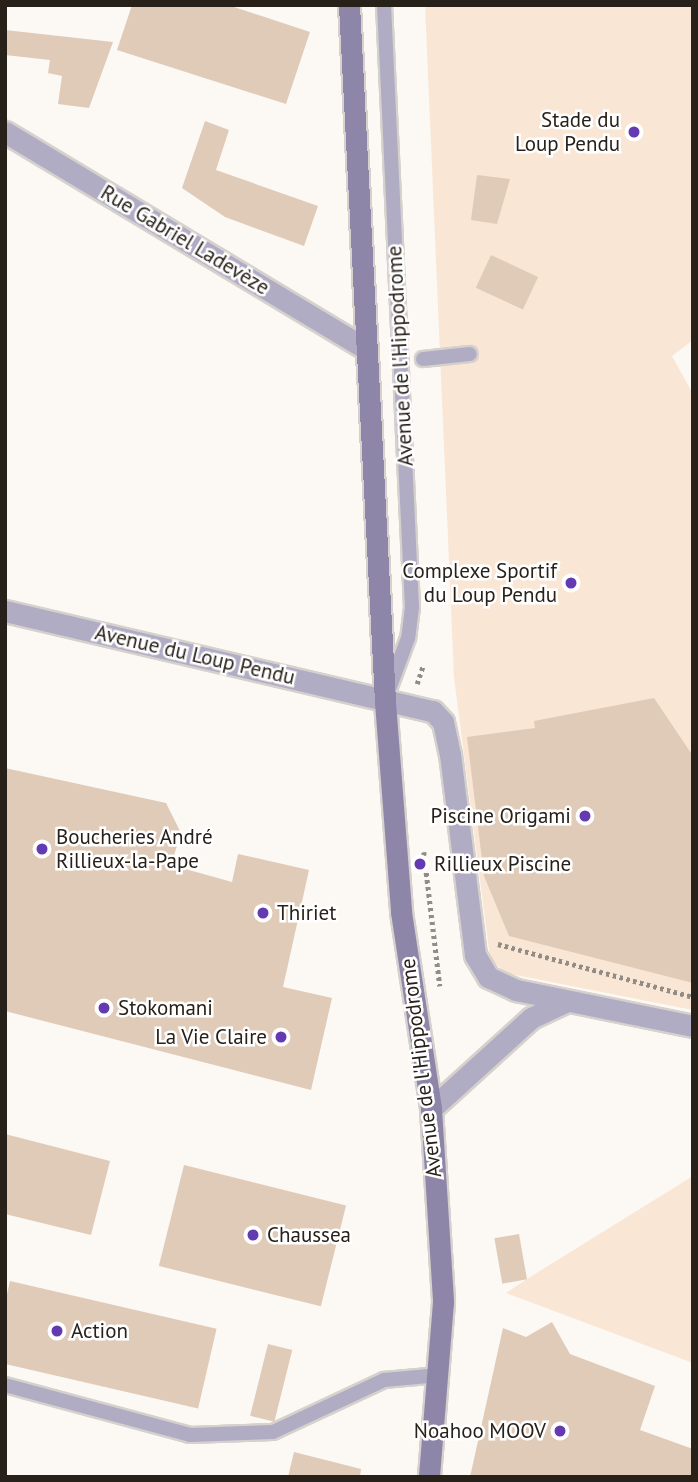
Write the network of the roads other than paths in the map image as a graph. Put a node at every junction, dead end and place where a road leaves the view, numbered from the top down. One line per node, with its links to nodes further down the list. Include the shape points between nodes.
1 (349, 5): 4 (main road, Avenue de l'Hippodrome)
2 (384, 5): 8 (lane, Avenue de l'Hippodrome, via 412,607 408,638)
3 (5, 132): 4 (street, Rue Gabriel Ladevèze)
4 (365, 348): 8 (main road, Avenue de l'Hippodrome)
5 (470, 354): 6 (lane)
6 (423, 359)
7 (5, 611): 8 (street, Avenue du Loup Pendu)
8 (385, 702): 9 (street, Avenue du Loup Pendu, via 410,704 433,712 443,722 475,955 488,976 516,990); 11 (main road, Avenue de l'Hippodrome, via 401,912)
9 (567, 1000): 10 (street); 11 (street, via 531,1018)
10 (693, 1026)
11 (430, 1109): 12 (main road, Avenue de l'Hippodrome, via 443,1302)
12 (440, 1375): 13 (lane, via 384,1380 273,1432 190,1435); 14 (main road, Avenue de l'Hippodrome)
13 (5, 1385)
14 (429, 1477)

